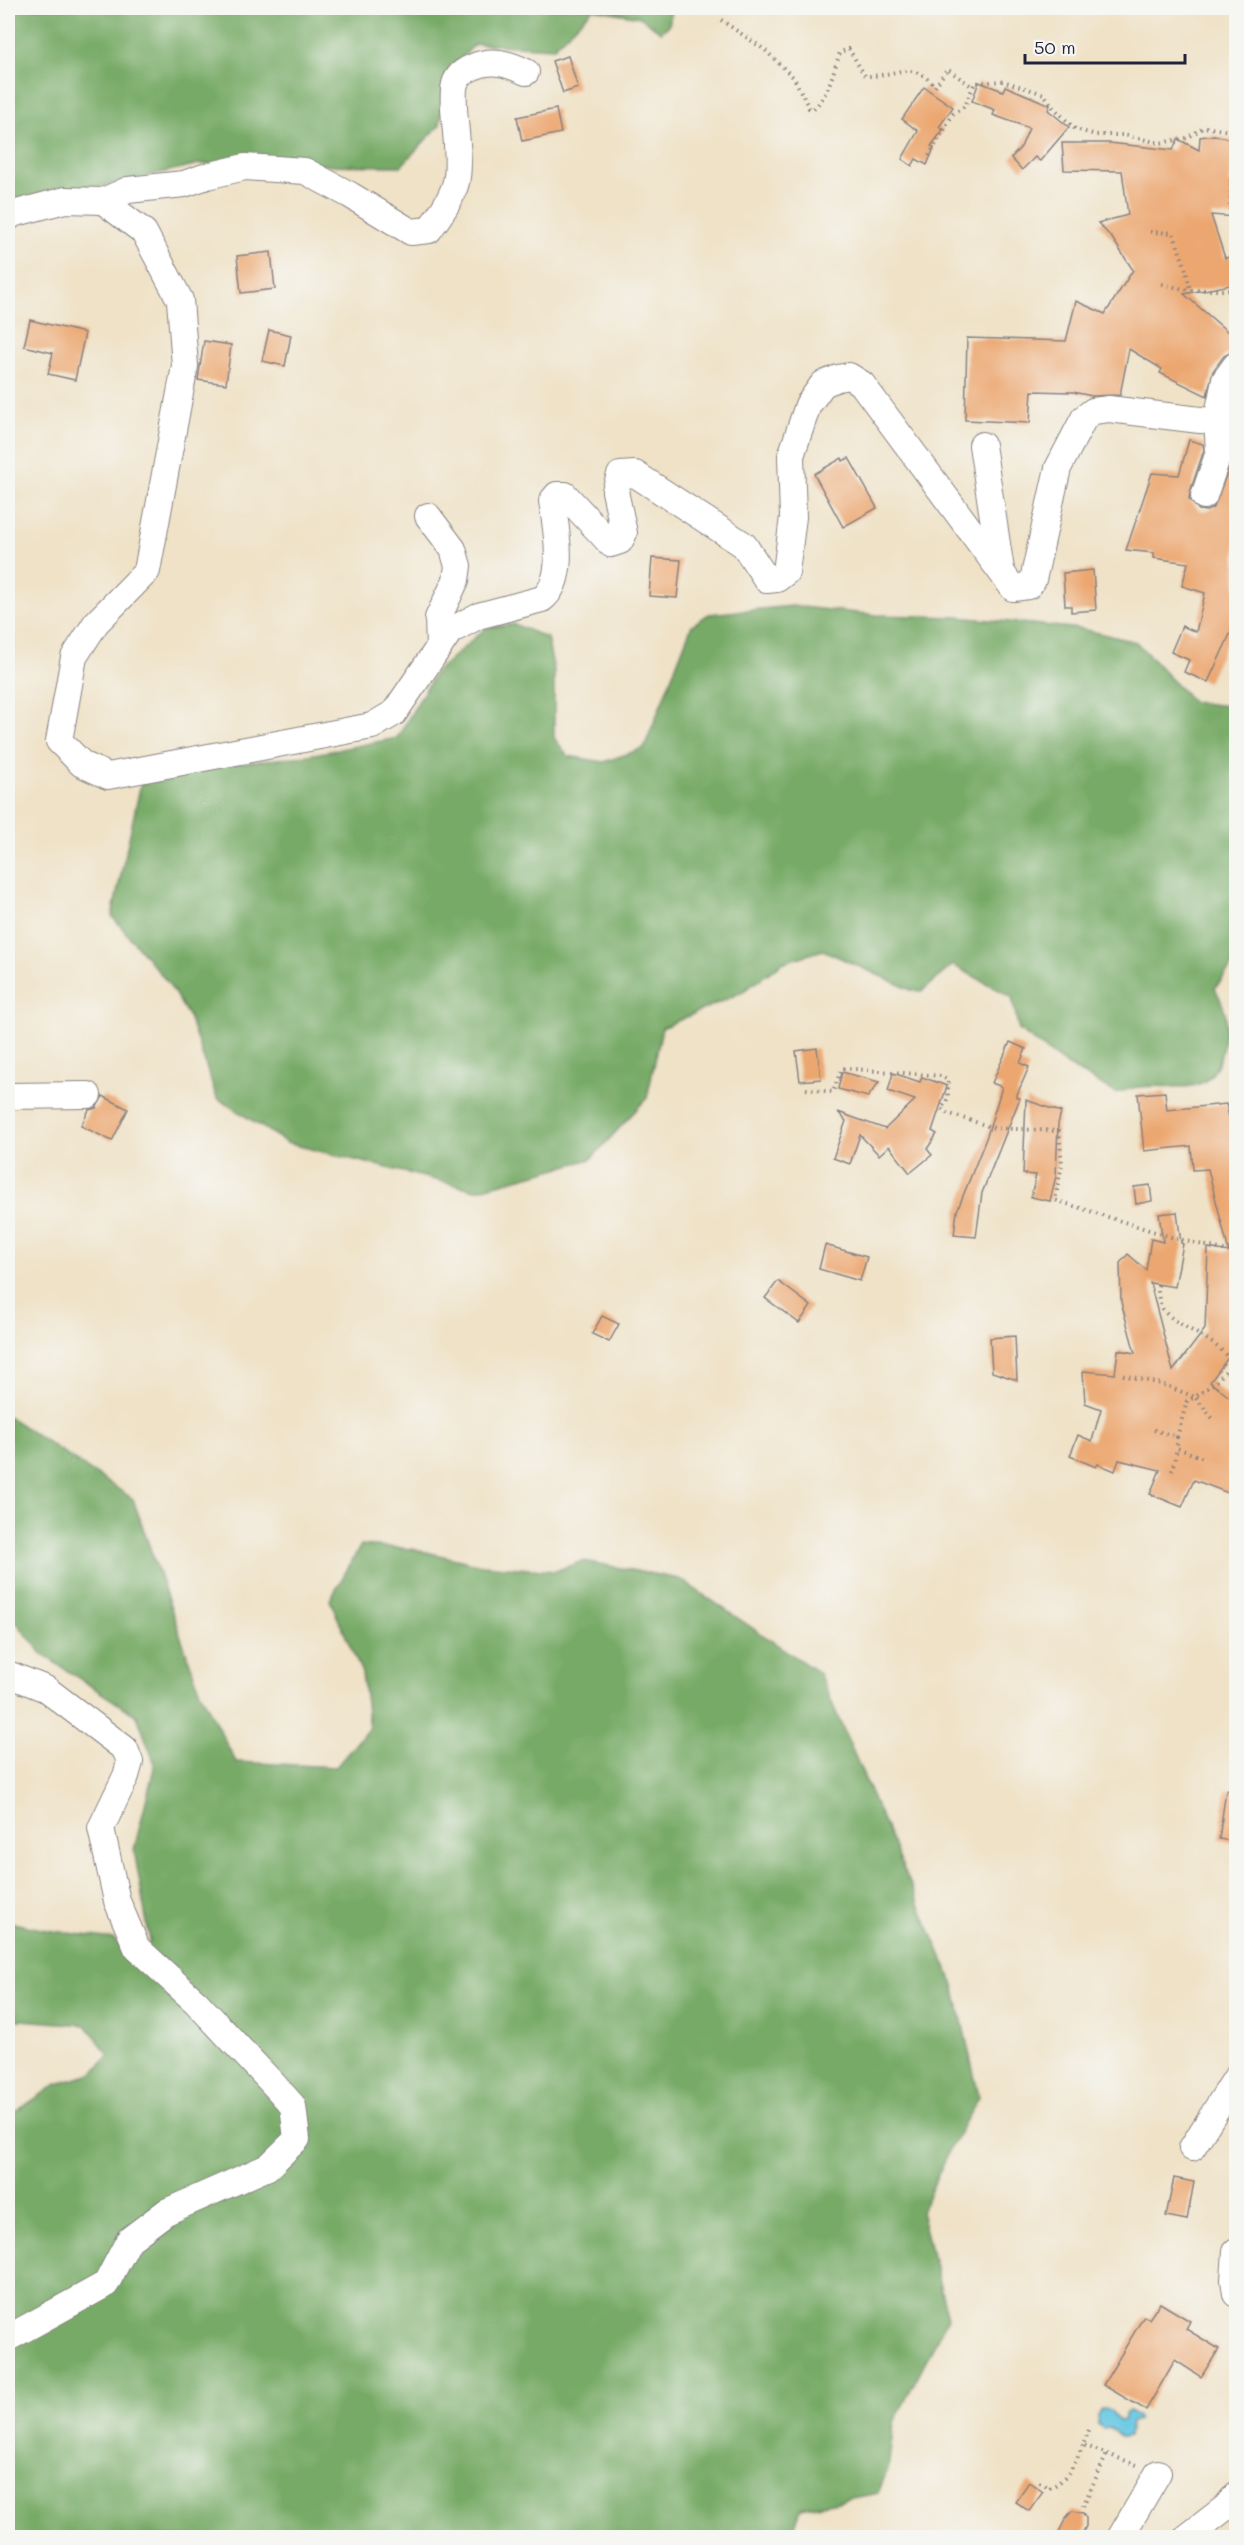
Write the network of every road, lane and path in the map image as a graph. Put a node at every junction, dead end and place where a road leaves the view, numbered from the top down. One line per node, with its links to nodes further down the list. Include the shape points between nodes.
1 (721, 20): 3 (path, via 765,50 794,78 809,108 813,109 830,80 840,52 849,49 866,76 909,70 925,74 935,87 947,69)
2 (526, 72): 6 (street, via 503,62 477,65 462,73 455,84 459,154 456,183 429,230 411,232 305,171 245,167 184,184 128,190)
3 (973, 87): 4 (path, via 975,82 1003,81 1044,94 1075,129 1096,135 1124,135 1160,142 1187,138 1204,127); 5 (path, via 965,106 953,114)
4 (1236, 132): 9 (path, via 1230,216)
5 (929, 156)
6 (103, 201): 7 (street, via 65,200); 19 (street, via 144,232 180,300 185,366 147,571 96,623 74,657 59,741 82,764 108,776 372,726 394,713)
7 (8, 218)
8 (1150, 232): 11 (path, via 1170,232 1175,236)
9 (1236, 243)
10 (1162, 284): 11 (path)
11 (1190, 290): 12 (path)
12 (1236, 290)
13 (1236, 365): 14 (street, via 1225,380)
14 (1227, 421): 16 (street); 18 (street, via 1109,409 1093,411 1084,418 1058,468 1033,580 1028,586 1013,588)
15 (982, 445): 18 (street)
16 (1204, 496)
17 (428, 516): 19 (street, via 453,549 458,566 456,580 438,618)
18 (1002, 573): 19 (street, via 862,384 849,376 823,384 808,405 790,456 793,517 786,572 777,579 768,580 744,545 635,474 620,475 615,491 624,533 620,542 611,544 565,495 557,495 552,501 557,556 550,592 542,598 478,616 450,631)
19 (440, 647)
20 (806, 1089): 23 (path, via 832,1092 842,1068 941,1076 948,1080 948,1099 941,1110 947,1113 994,1128 1059,1131 1062,1164 1055,1200 1174,1238)
21 (88, 1095): 22 (street)
22 (8, 1096)
23 (1236, 1253)
24 (1158, 1285): 25 (path, via 1158,1298 1167,1314 1199,1333)
25 (1233, 1363): 26 (path); 28 (path)
26 (1236, 1370)
27 (1123, 1375): 28 (path)
28 (1195, 1397): 29 (path); 31 (path, via 1187,1401)
29 (1214, 1420)
30 (1154, 1430): 31 (path)
31 (1177, 1437): 32 (path)
32 (1177, 1448): 33 (path); 34 (path)
33 (1206, 1459)
34 (1172, 1471)
35 (8, 1674): 40 (street, via 46,1689 125,1749 130,1762 126,1776 101,1828 117,1901 137,1948 196,2002 292,2106 297,2139 268,2168 166,2212 129,2240 106,2284)
36 (1236, 2078): 37 (street)
37 (1192, 2148)
38 (1236, 2251): 39 (street)
39 (1236, 2294)
40 (8, 2338)
41 (1089, 2430): 42 (path)
42 (1083, 2445): 43 (path); 45 (path, via 1077,2463 1054,2486 1049,2488)
43 (1107, 2454): 44 (path); 47 (path)
44 (1158, 2473): 48 (street)
45 (1039, 2482)
46 (1236, 2495): 49 (street)
47 (1083, 2506)
48 (1120, 2538)
49 (1186, 2538)

